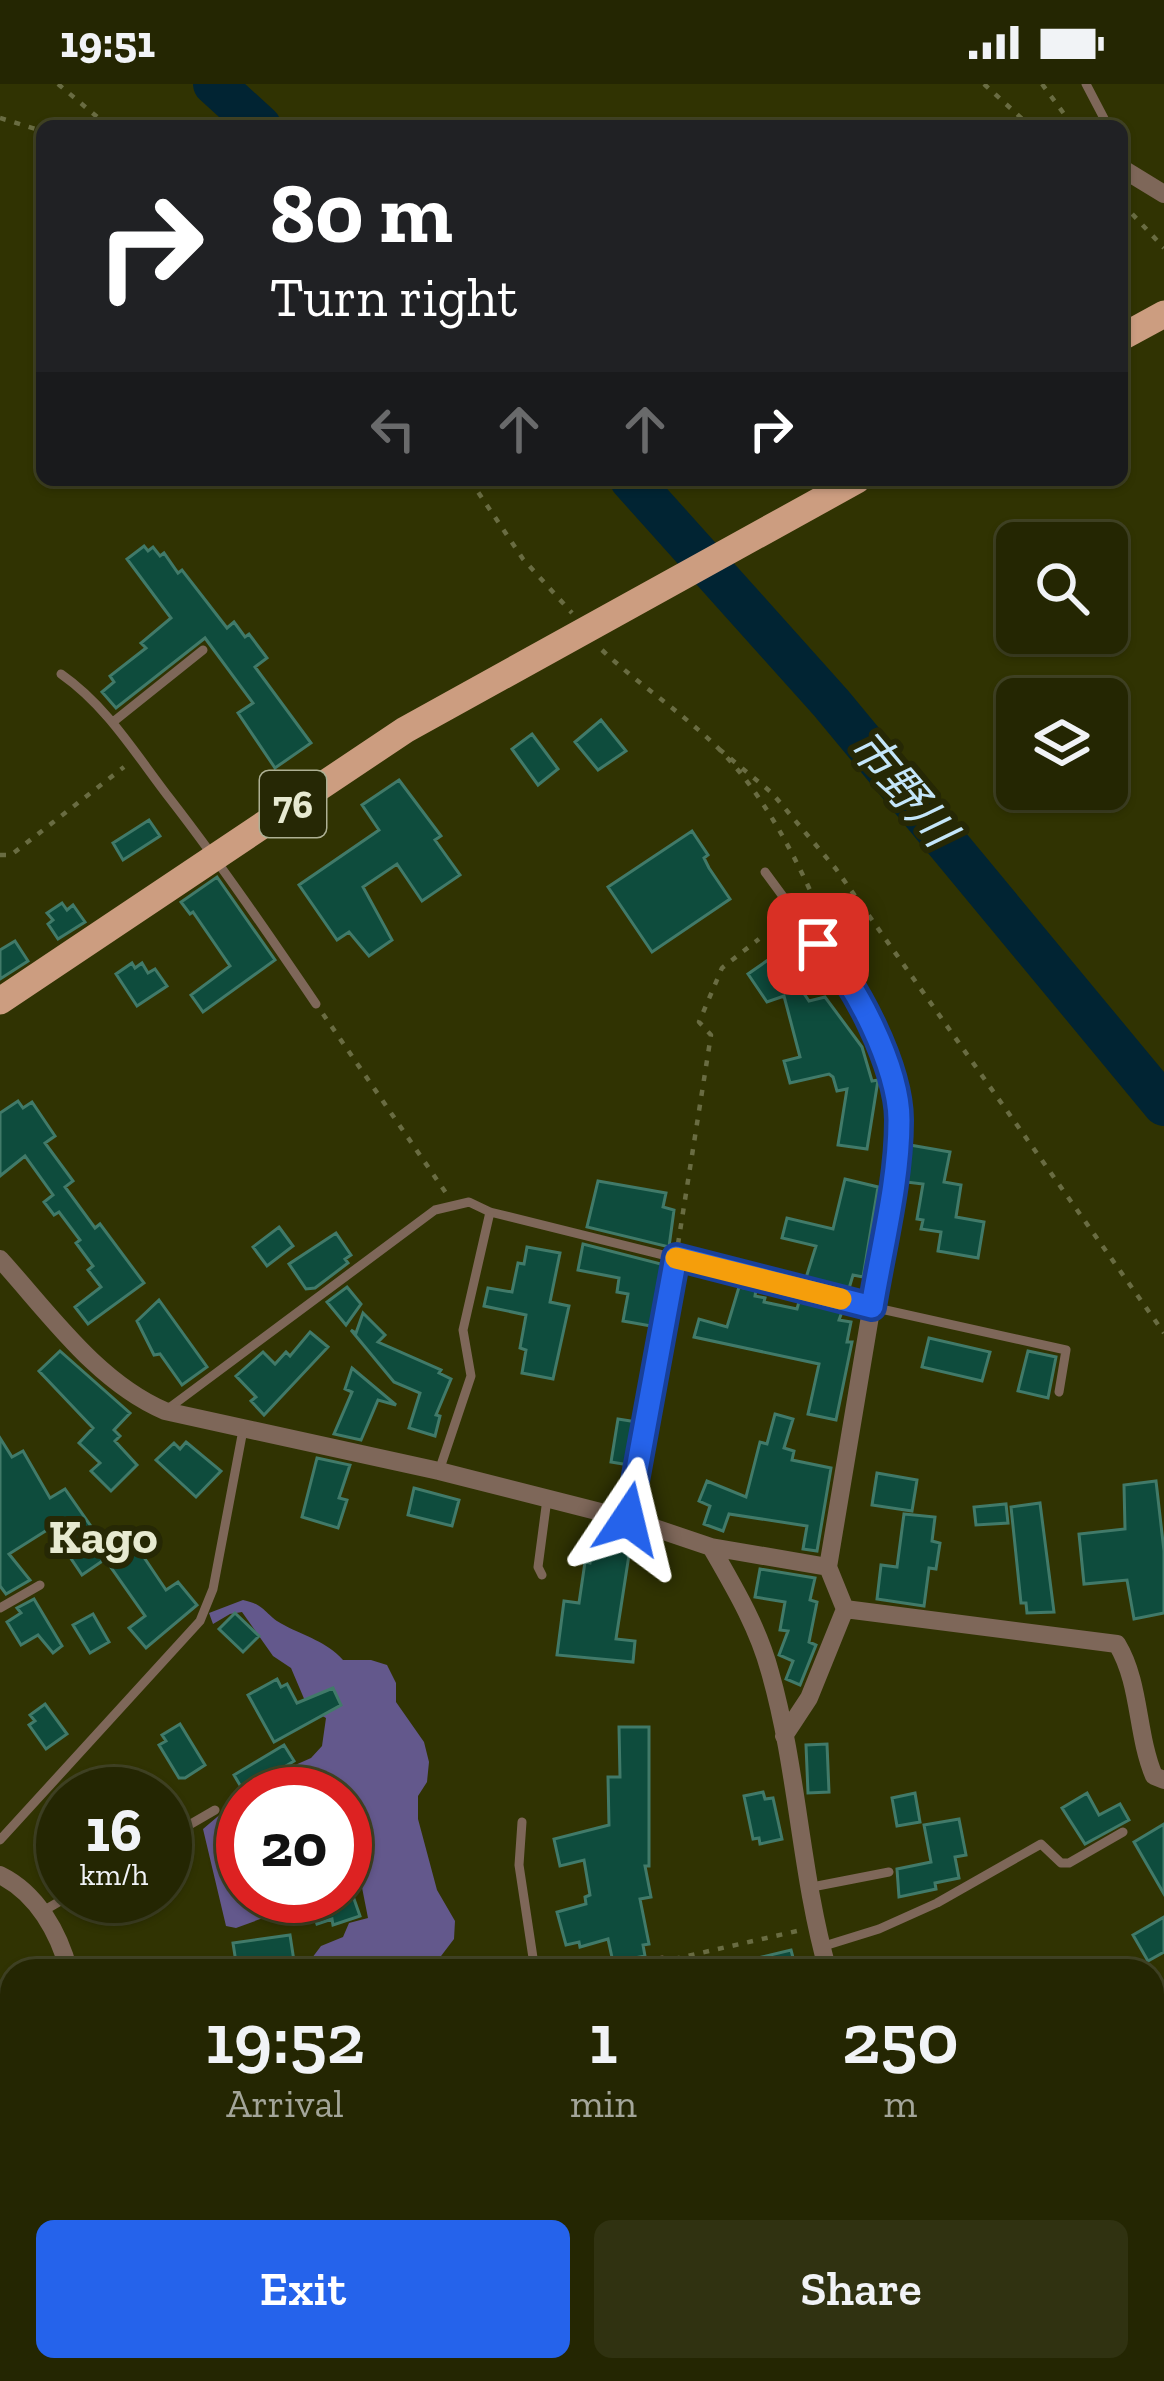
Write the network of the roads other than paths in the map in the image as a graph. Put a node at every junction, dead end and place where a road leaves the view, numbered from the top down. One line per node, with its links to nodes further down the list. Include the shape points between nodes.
1 (1086, 84): 2 (lane)
2 (1105, 120)
3 (1128, 165): 4 (street)
4 (1164, 194)
5 (1164, 314): 6 (main road)
6 (1128, 334)
7 (845, 486): 11 (main road, 76, via 584,622)
8 (203, 650): 10 (lane)
9 (61, 674): 10 (lane)
10 (112, 722): 11 (lane)
11 (215, 856): 13 (main road, 76); 14 (lane)
12 (765, 872): 15 (lane, via 842,966)
13 (0, 1000)
14 (316, 1004)
15 (899, 1115): 19 (street)
16 (490, 1211): 17 (lane); 21 (lane, via 469,1202 435,1210); 23 (lane, via 463,1330 471,1376)
17 (676, 1257): 19 (lane); 25 (lane)
18 (0, 1259): 21 (street, via 113,1381)
19 (872, 1307): 20 (lane, via 1066,1350); 27 (street)
20 (1059, 1392)
21 (165, 1411): 22 (street)
22 (243, 1430): 23 (street); 38 (lane, via 200,1621)
23 (439, 1471): 24 (street)
24 (547, 1499): 25 (street); 28 (lane)
25 (628, 1519): 26 (street)
26 (711, 1547): 27 (street); 32 (street, via 770,1670)
27 (828, 1567): 31 (street)
28 (542, 1576)
29 (40, 1586): 30 (lane)
30 (0, 1608)
31 (844, 1610): 32 (street, via 809,1698); 33 (street, via 1117,1644 1130,1664 1147,1759)
32 (784, 1736): 41 (street)
33 (1164, 1780)
34 (214, 1810): 36 (lane)
35 (522, 1822): 46 (lane, via 519,1865)
36 (192, 1823)
37 (1123, 1832): 44 (lane, via 1069,1863 1041,1844 879,1929)
38 (0, 1840)
39 (890, 1872): 41 (lane)
40 (0, 1875): 42 (street)
41 (807, 1888): 44 (street)
42 (36, 1904)
43 (48, 1923): 45 (street)
44 (819, 1938): 47 (street)
45 (64, 1959)
46 (533, 1959)
47 (825, 1959)

